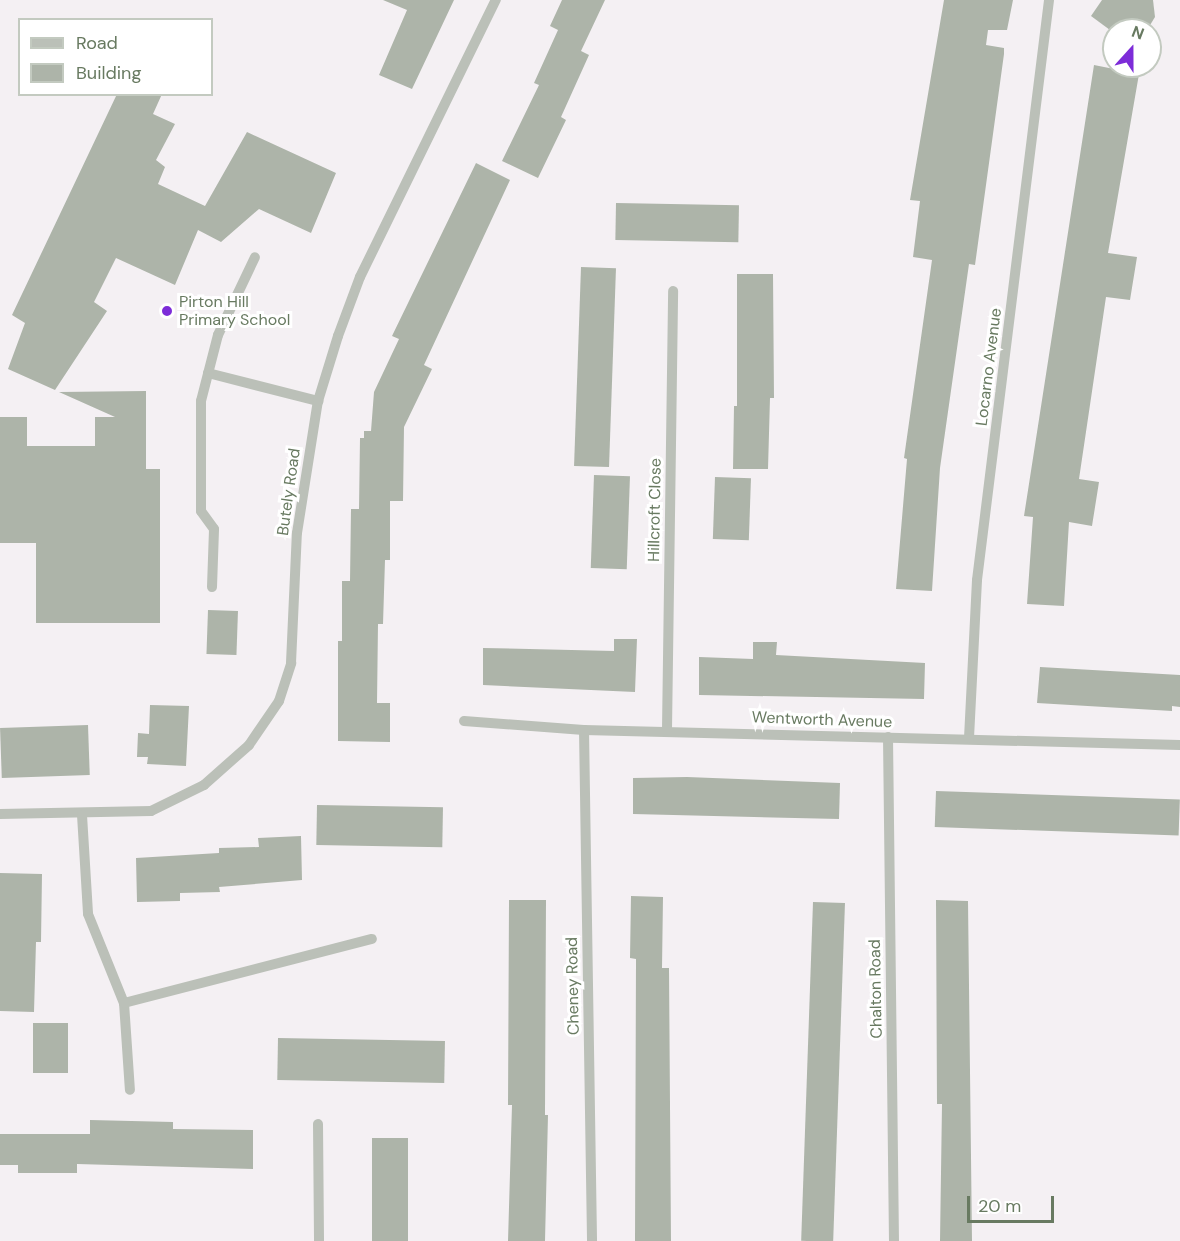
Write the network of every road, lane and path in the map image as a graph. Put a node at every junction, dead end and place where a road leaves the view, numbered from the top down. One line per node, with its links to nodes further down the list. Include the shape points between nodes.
1 (496, 0): 6 (street, Butely Road, via 360,277)
2 (1049, 0): 12 (street, Locarno Avenue, via 977,580)
3 (255, 257): 5 (street, via 218,334)
4 (673, 291): 10 (street, Hillcroft Close)
5 (208, 373): 6 (street); 7 (street, via 201,401 201,511 214,529)
6 (318, 401): 15 (street, Butely Road, via 297,533 291,663 279,701 249,745 204,785 151,811)
7 (212, 587)
8 (464, 720): 9 (street, Wentworth Avenue)
9 (584, 730): 10 (street, Wentworth Avenue); 21 (street, Cheney Road)
10 (667, 730): 11 (street, Wentworth Avenue)
11 (888, 737): 12 (street, Wentworth Avenue); 22 (street, Chalton Road)
12 (969, 738): 13 (street, Wentworth Avenue)
13 (1180, 745)
14 (0, 814): 15 (street, Butely Road)
15 (82, 815): 17 (street, via 88,914)
16 (372, 939): 17 (street)
17 (124, 1003): 18 (street)
18 (130, 1090)
19 (318, 1124): 20 (street)
20 (319, 1241)
21 (592, 1241)
22 (894, 1241)

